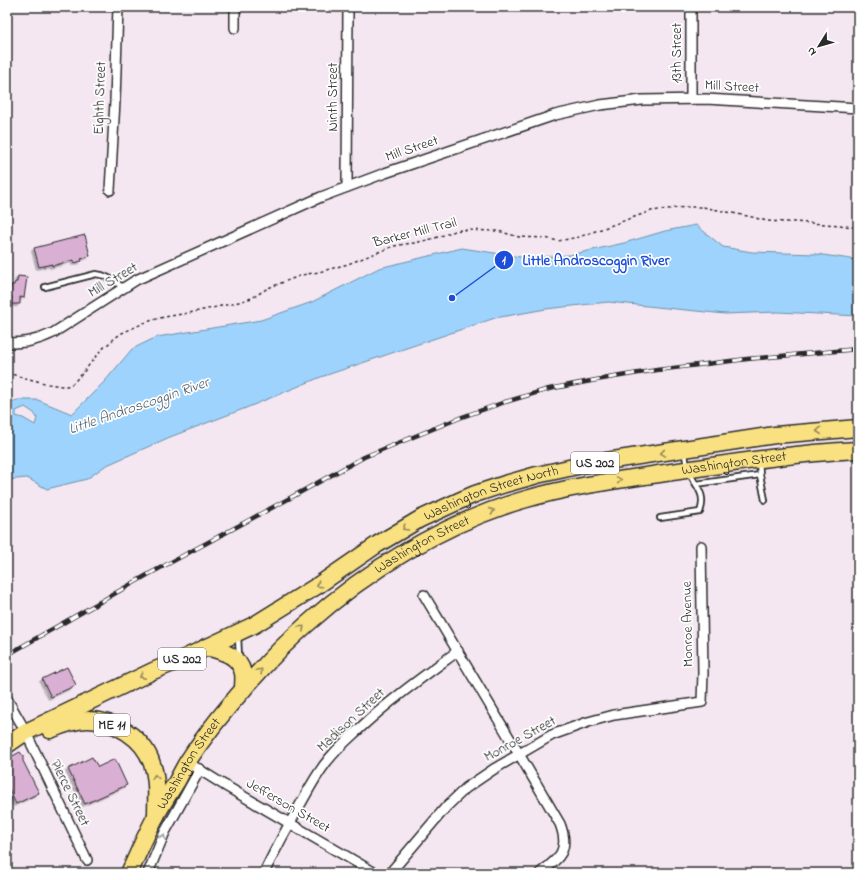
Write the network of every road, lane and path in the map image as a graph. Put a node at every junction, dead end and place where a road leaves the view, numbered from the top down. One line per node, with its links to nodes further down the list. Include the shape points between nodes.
1 (118, 7): 9 (street, Eighth Street)
2 (236, 7): 5 (street)
3 (348, 7): 8 (street, Ninth Street)
4 (691, 7): 6 (street, 13th Street)
5 (235, 28)
6 (691, 99): 7 (street, Mill Street); 8 (street, Mill Street, via 613,103 556,115)
7 (858, 108)
8 (347, 187): 12 (street, Mill Street, via 164,267)
9 (110, 190)
10 (858, 228): 14 (path, Barker Mill Trail, via 767,221 698,207 651,211 578,237 558,241 519,237 498,231 455,231 415,243 394,246 348,264 302,275 241,302 146,322 115,338 100,351 72,384 67,386)
11 (45, 287): 12 (lane, via 102,274)
12 (124, 288): 13 (street, Mill Street, via 53,333 21,343)
13 (7, 342)
14 (7, 374)
15 (858, 428): 16 (highway, Washington Street North / US 202, one-way to 16, via 775,435)
16 (684, 449): 19 (lane); 26 (highway, Washington Street North / US 202, one-way to 26, via 587,464 536,475 459,501 420,519 286,606)
17 (858, 450): 18 (highway, Washington Street / US 202)
18 (759, 459): 19 (highway, Washington Street / US 202); 20 (lane)
19 (688, 470): 21 (lane); 30 (highway, Washington Street / US 202, one-way to 19, via 280,649 320,612 386,564 427,540 474,518 523,500 603,483)
20 (760, 475): 21 (lane); 22 (lane)
21 (696, 484): 23 (lane, via 703,504 700,512)
22 (765, 500)
23 (660, 518)
24 (701, 546): 32 (street, Monroe Avenue)
25 (424, 595): 28 (street)
26 (237, 633): 27 (highway, US 202); 29 (lane)
27 (206, 647): 29 (highway, via 227,652); 34 (highway, US 202, one-way to 34)
28 (458, 651): 36 (street); 39 (street, Madison Street, via 383,707 344,742 325,763)
29 (239, 664): 30 (highway, via 243,673)
30 (243, 689): 37 (highway, Washington Street / US 202, via 211,729)
31 (7, 699): 33 (street, Pierce Street)
32 (702, 702): 36 (street, Monroe Street, via 588,722 552,735)
33 (10, 712): 34 (street, Pierce Street)
34 (27, 735): 35 (highway, ME 11); 38 (highway, ME 11, one-way to 34, via 156,787 152,763 141,744 119,727 106,722 75,721); 40 (street, Pierce Street)
35 (7, 745)
36 (519, 754): 45 (street, Monroe Street, via 479,778 456,798); 46 (street, via 555,814 563,833 564,841 558,858)
37 (194, 766): 38 (highway, Washington Street / US 202); 39 (street, Jefferson Street); 42 (street, one-way to 37)
38 (156, 816): 41 (highway, Washington Street / US 202)
39 (290, 823): 43 (street, Madison Street); 44 (street, Jefferson Street)
40 (87, 860)
41 (129, 873)
42 (148, 873)
43 (264, 873)
44 (375, 873)
45 (390, 873)
46 (540, 873)

